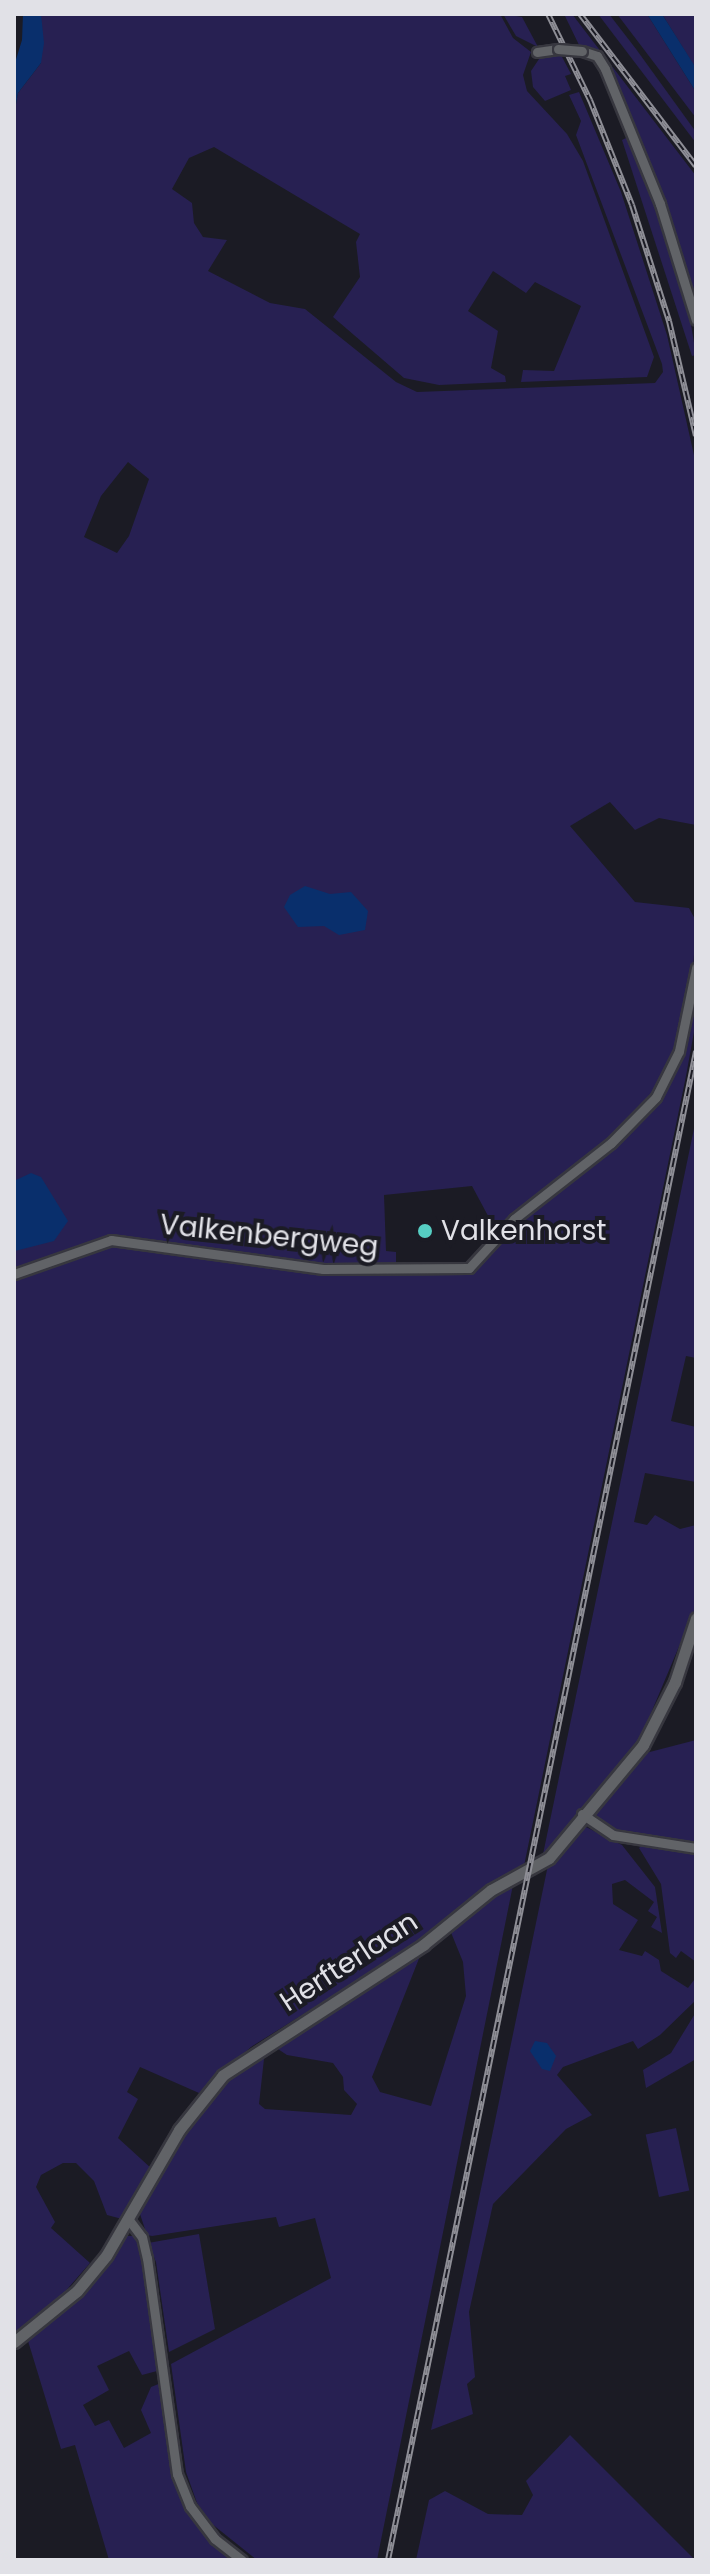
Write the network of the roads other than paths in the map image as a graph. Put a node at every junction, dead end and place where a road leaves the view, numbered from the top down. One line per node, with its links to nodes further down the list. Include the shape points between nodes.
1 (537, 52): 2 (street, bridge, via 558,49 597,56 660,204)
2 (696, 320)
3 (696, 968): 4 (street, Valkenbergweg, via 679,1051 650,1105 514,1219 469,1268 323,1269 111,1240)
4 (14, 1274)
5 (696, 1618): 6 (street, Herfterlaan, via 675,1682 643,1745)
6 (582, 1814): 7 (street, via 613,1835); 8 (street, Herfterlaan, via 544,1862 491,1890 423,1945 223,2075 179,2130)
7 (696, 1848)
8 (129, 2220): 9 (street, Herfterlaan, via 77,2291); 10 (street, via 142,2237 147,2258 177,2474 190,2506 215,2539)
9 (14, 2342)
10 (242, 2560)

